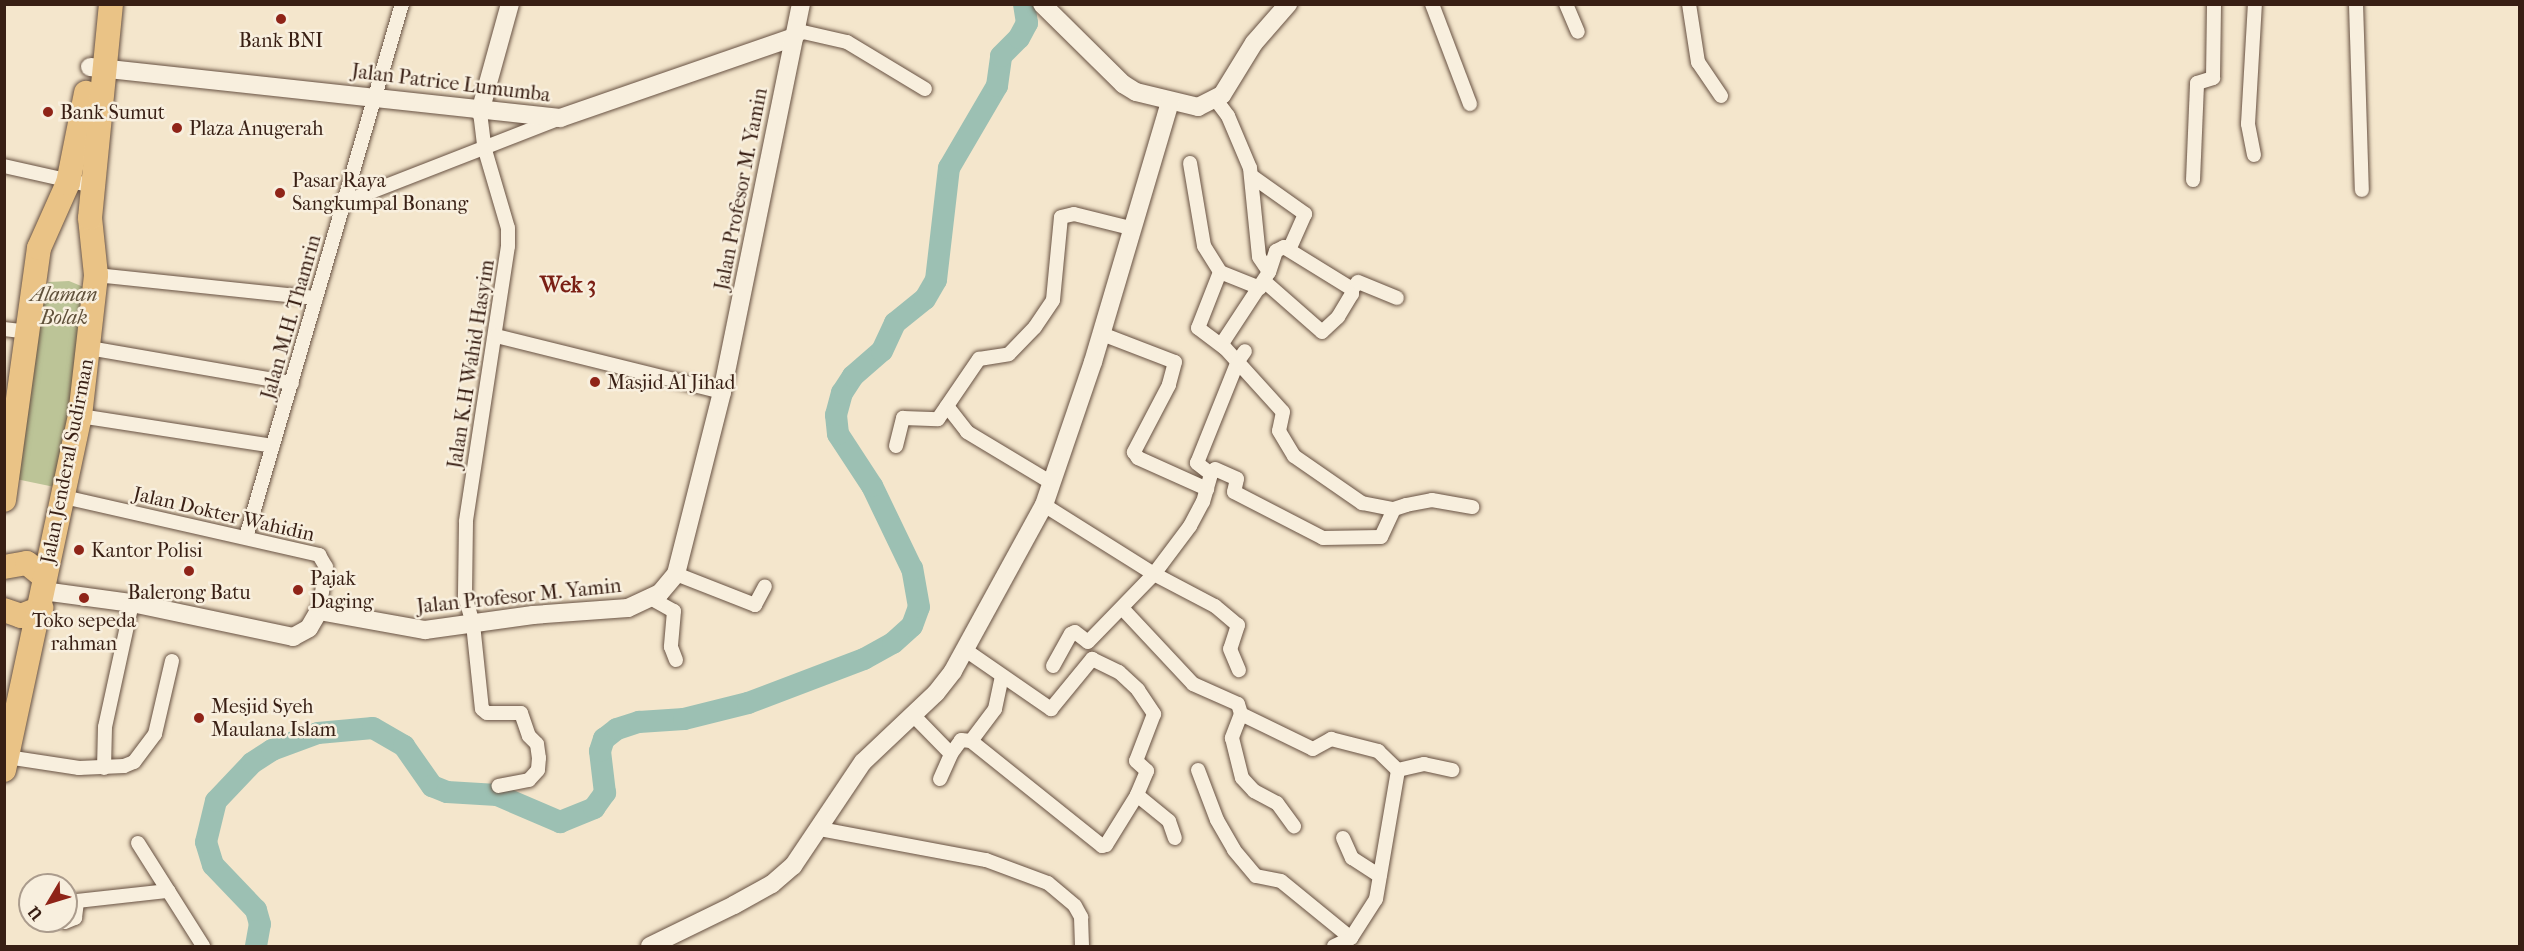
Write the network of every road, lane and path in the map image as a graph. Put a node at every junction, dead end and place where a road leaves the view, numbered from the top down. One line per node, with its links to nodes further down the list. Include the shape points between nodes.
1 (96, 4): 16 (highway, Jalan Jenderal Sudirman)
2 (111, 4): 16 (highway, Jalan Jenderal Sudirman)
3 (402, 4): 18 (street, Jalan M.H. Thamrin)
4 (510, 4): 23 (street)
5 (801, 4): 15 (street, Jalan Profesor M. Yamin)
6 (1288, 4): 20 (street, via 1265,28)
7 (1432, 4): 22 (street)
8 (1566, 4): 14 (street)
9 (1689, 4): 19 (street, via 1698,62)
10 (2214, 4): 30 (street, via 2213,78 2197,83)
11 (2255, 4): 26 (street, via 2248,114)
12 (2356, 4): 33 (street)
13 (1045, 7): 21 (street, via 1123,84)
14 (1578, 32)
15 (794, 37): 17 (street, via 803,32 847,42); 24 (street, Jalan Patrice Lumumba); 52 (street, Jalan Profesor M. Yamin)
16 (97, 68): 18 (street, Jalan Patrice Lumumba); 31 (highway, Jalan Jenderal Sudirman); 32 (highway, Jalan Jenderal Sudirman)
17 (925, 89)
18 (375, 96): 23 (street, Jalan Patrice Lumumba); 34 (street, Jalan M.H. Thamrin)
19 (1721, 96)
20 (1216, 100): 21 (street, via 1198,107); 29 (street, via 1228,116)
21 (1170, 102): 37 (street)
22 (1470, 104)
23 (480, 112): 24 (street, Jalan Patrice Lumumba); 25 (street, Jalan K.H Wahid Hasyim)
24 (560, 118): 25 (street)
25 (485, 150): 34 (street); 47 (street, Jalan K.H Wahid Hasyim, via 508,228 506,277)
26 (2254, 155)
27 (1190, 163): 39 (street, via 1204,246)
28 (4, 166): 31 (street)
29 (1253, 177): 38 (street, via 1305,214); 41 (street)
30 (2193, 180)
31 (68, 183): 32 (street); 35 (highway, Jalan Jenderal Sudirman)
32 (93, 186): 36 (highway, Jalan Jenderal Sudirman)
33 (2362, 190)
34 (345, 202): 43 (street, Jalan M.H. Thamrin)
35 (54, 210): 36 (highway); 45 (highway, Jalan Jenderal Sudirman)
36 (90, 218): 40 (highway, Jalan Jenderal Sudirman)
37 (1130, 228): 46 (street); 54 (street, via 1074,214 1062,216 1049,308 1013,352 979,359)
38 (1289, 250): 41 (street, via 1280,247); 42 (street)
39 (1220, 272): 41 (street); 48 (street, via 1197,325)
40 (96, 275): 43 (street); 49 (highway, Jalan Jenderal Sudirman)
41 (1264, 280): 42 (street, via 1322,332 1349,301); 48 (street)
42 (1352, 289): 44 (street, via 1358,282)
43 (316, 298): 51 (street, Jalan M.H. Thamrin)
44 (1397, 298)
45 (16, 330): 53 (highway, Jalan Jenderal Sudirman)
46 (1102, 334): 59 (street); 60 (street, via 1175,362 1169,385 1134,452 1138,458)
47 (496, 336): 52 (street); 77 (street, Jalan K.H Wahid Hasyim, via 466,522 463,576)
48 (1221, 345): 50 (street)
49 (89, 348): 51 (street); 55 (highway, Jalan Jenderal Sudirman)
50 (1241, 356): 58 (street, via 1197,463); 65 (street, via 1283,412 1279,431 1294,456 1362,503)
51 (291, 383): 56 (street, Jalan M.H. Thamrin)
52 (722, 392): 68 (street, Jalan Profesor M. Yamin)
53 (11, 403): 62 (highway, Jalan Jenderal Sudirman)
54 (947, 406): 57 (street, via 935,420 903,418); 59 (street, via 969,434)
55 (80, 416): 56 (street); 61 (highway, Jalan Jenderal Sudirman)
56 (273, 446): 66 (street, Jalan M.H. Thamrin)
57 (896, 446)
58 (1211, 474): 60 (street); 65 (street, via 1215,469 1237,479 1234,492 1323,538 1381,537)
59 (1052, 483): 63 (street)
60 (1207, 489): 69 (street, via 1190,526)
61 (64, 497): 66 (street, Jalan Dokter Wahidin); 71 (highway, Jalan Jenderal Sudirman)
62 (4, 500)
63 (1044, 506): 69 (street); 78 (street)
64 (1472, 507): 65 (street, via 1432,500)
65 (1394, 509)
66 (246, 537): 76 (street, Jalan Dokter Wahidin, via 322,557 326,567)
67 (4, 567): 71 (highway, via 27,563)
68 (676, 574): 70 (street, via 755,605); 72 (street, Jalan Profesor M. Yamin)
69 (1154, 574): 74 (street); 82 (street, via 1215,606 1238,625 1230,649)
70 (765, 586)
71 (42, 592): 73 (street); 75 (highway, via 21,616); 88 (highway, Jalan Jenderal Sudirman)
72 (652, 599): 77 (street, Jalan Profesor M. Yamin, via 628,608); 80 (street, via 674,611 671,647)
73 (132, 603): 76 (street, via 293,637 309,628); 89 (street, via 105,727)
74 (1122, 608): 81 (street, via 1088,642 1075,632 1071,634); 84 (street, via 1193,684 1233,700)
75 (4, 610)
76 (319, 611): 77 (street, Jalan Profesor M. Yamin, via 414,630)
77 (473, 624): 94 (street, Jalan K.H Wahid Hasyim, via 482,710 521,713 529,736 539,747 539,766 533,777)
78 (964, 649): 83 (street); 85 (street, via 936,693)
79 (172, 660): 89 (street, via 149,745 129,764)
80 (676, 660)
81 (1053, 666)
82 (1239, 670)
83 (1002, 677): 86 (street, via 995,709); 95 (street, via 1051,709 1092,659 1119,672 1138,690 1154,714 1136,761 1147,771)
84 (1241, 714): 91 (street, via 1313,749 1332,740 1378,751); 96 (street, via 1232,738 1242,777 1254,791 1277,803)
85 (913, 715): 87 (street); 97 (street, via 863,762)
86 (971, 741): 87 (street, via 961,740); 95 (street, via 1102,846)
87 (951, 754): 93 (street)
88 (6, 764): 89 (street)
89 (104, 768)
90 (1198, 770): 104 (street, via 1216,819 1234,850 1256,876 1281,881)
91 (1398, 770): 92 (street, via 1424,764); 101 (street)
92 (1452, 770)
93 (940, 779)
94 (499, 786)
95 (1137, 795): 98 (street, via 1169,821)
96 (1294, 826)
97 (820, 829): 106 (street, via 793,866 772,884); 107 (street, via 986,860 1048,883 1075,906 1081,917)
98 (1175, 838)
99 (1343, 838): 101 (street, via 1352,858)
100 (138, 843): 102 (street)
101 (1380, 876): 104 (street, via 1376,899)
102 (168, 891): 103 (street); 105 (street)
103 (78, 901)
104 (1351, 938): 108 (street)
105 (203, 946)
106 (650, 946)
107 (1082, 946)
108 (1334, 946)

